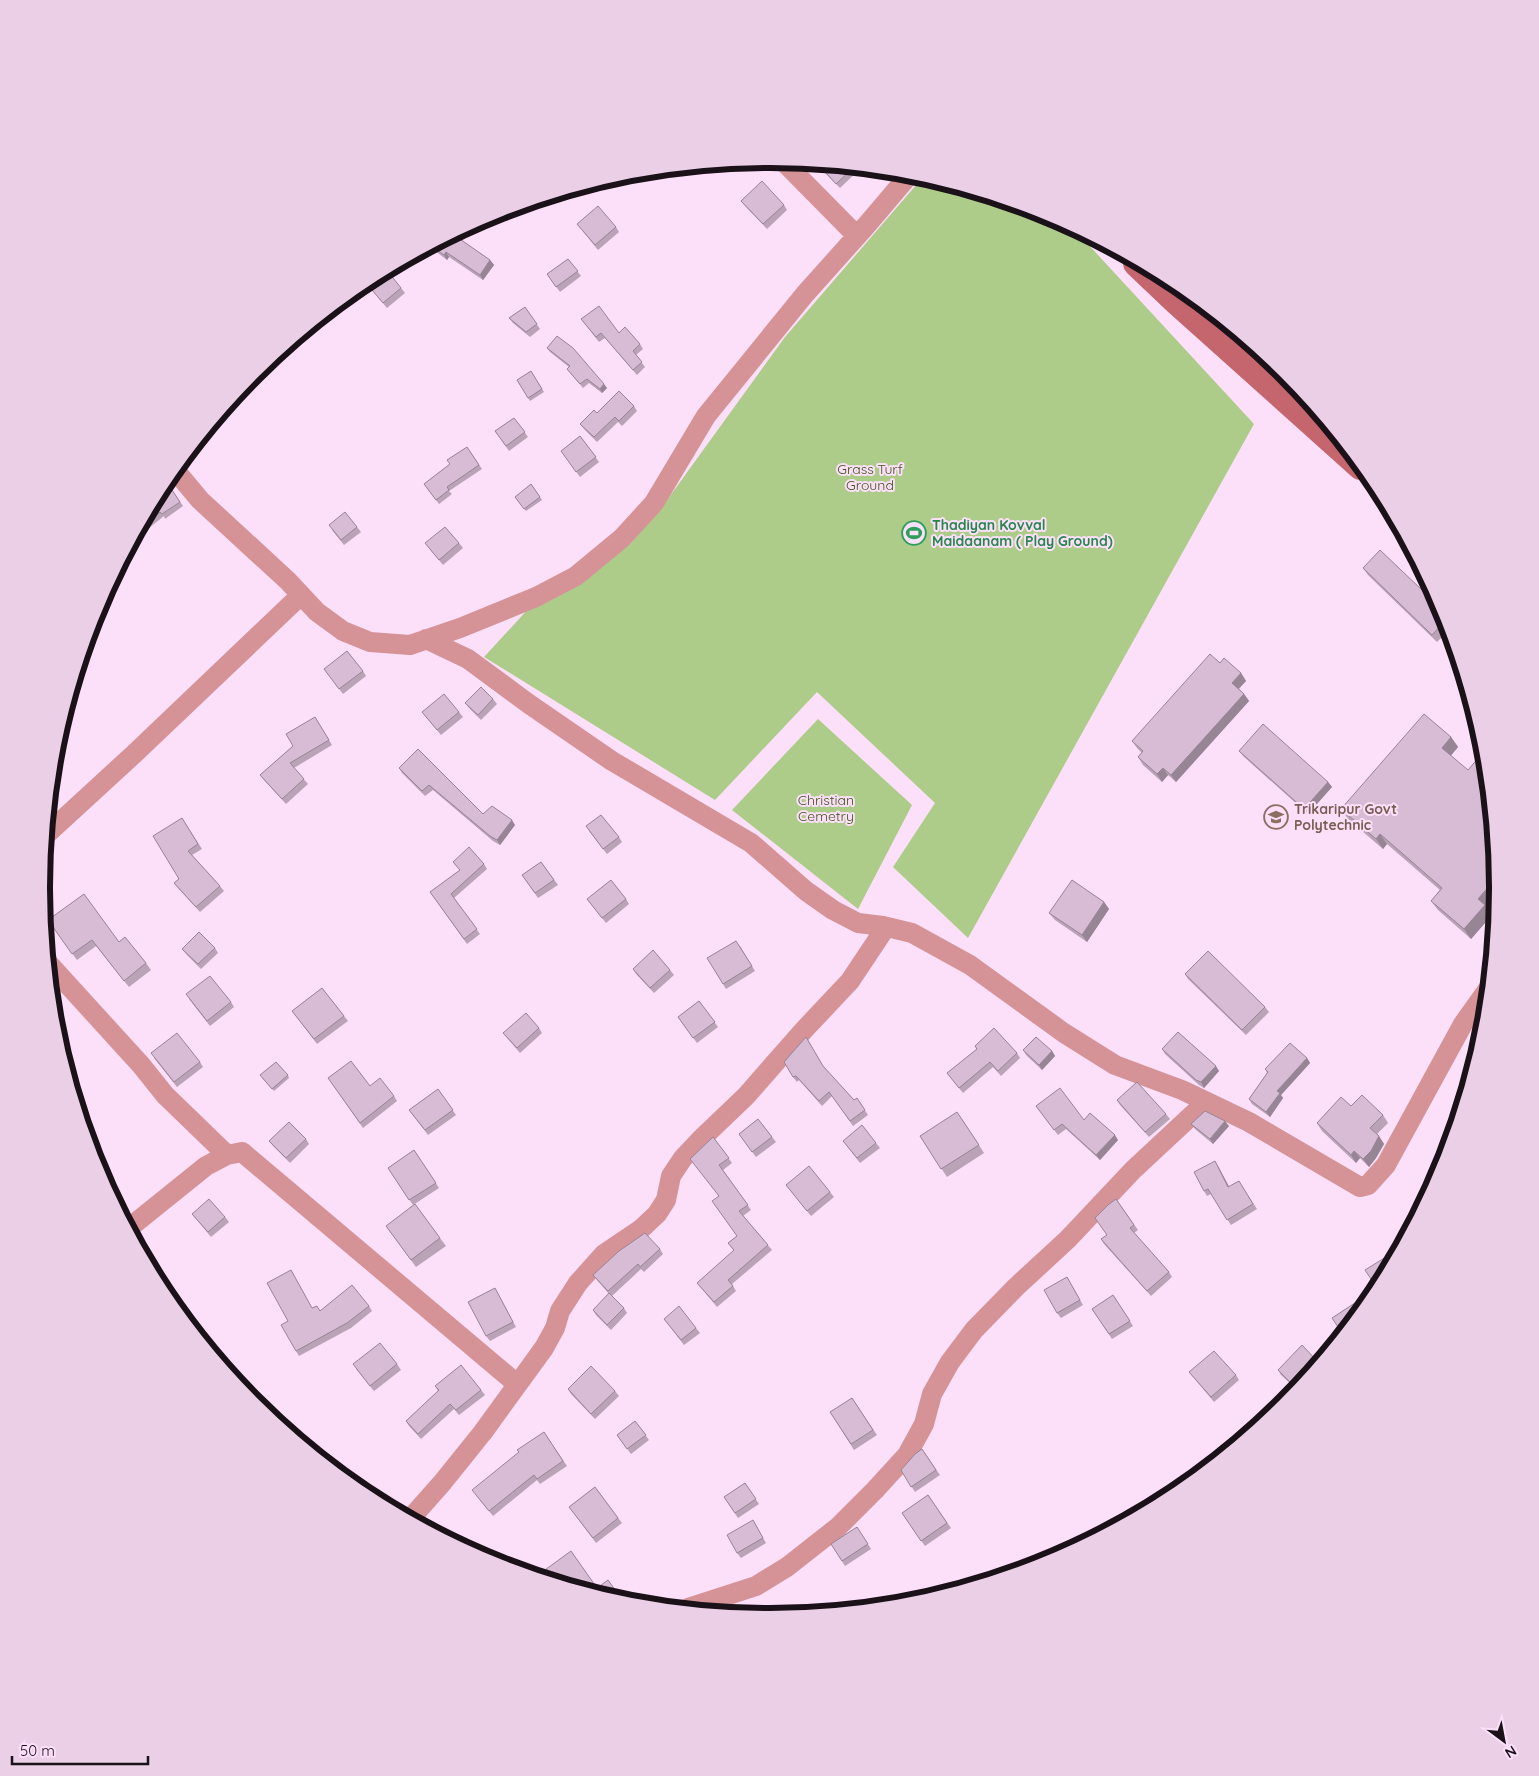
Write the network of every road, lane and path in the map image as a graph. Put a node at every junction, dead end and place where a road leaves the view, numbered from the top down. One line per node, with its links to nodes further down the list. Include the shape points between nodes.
1 (791, 169): 3 (street)
2 (904, 181): 3 (street)
3 (857, 236): 8 (street, via 805,294 706,416 654,503 622,538 576,576 536,597)
4 (1157, 282): 5 (main road)
5 (1331, 439)
6 (180, 476): 7 (street, via 200,500)
7 (301, 595): 8 (street, via 343,631 370,642 410,645); 9 (street)
8 (426, 639): 10 (street, via 468,659 612,762 751,843 833,910 858,923)
9 (53, 828)
10 (886, 927): 13 (street, via 912,933 970,965 1064,1034 1115,1065); 16 (street, via 850,981 746,1096 683,1158 670,1176 666,1200 658,1214 604,1254 578,1283 560,1311 544,1348)
11 (55, 971): 14 (street, via 165,1096)
12 (1480, 1001): 13 (street, via 1463,1024 1386,1165 1368,1185 1360,1187 1249,1122)
13 (1206, 1102): 18 (street, via 1132,1170 1068,1239 974,1330 950,1362 932,1394 924,1424 907,1455 838,1527 788,1567 756,1586)
14 (227, 1155): 15 (street, via 206,1166); 16 (street, via 242,1152)
15 (134, 1224)
16 (517, 1384): 17 (street, via 442,1484)
17 (415, 1514)
18 (701, 1604)

